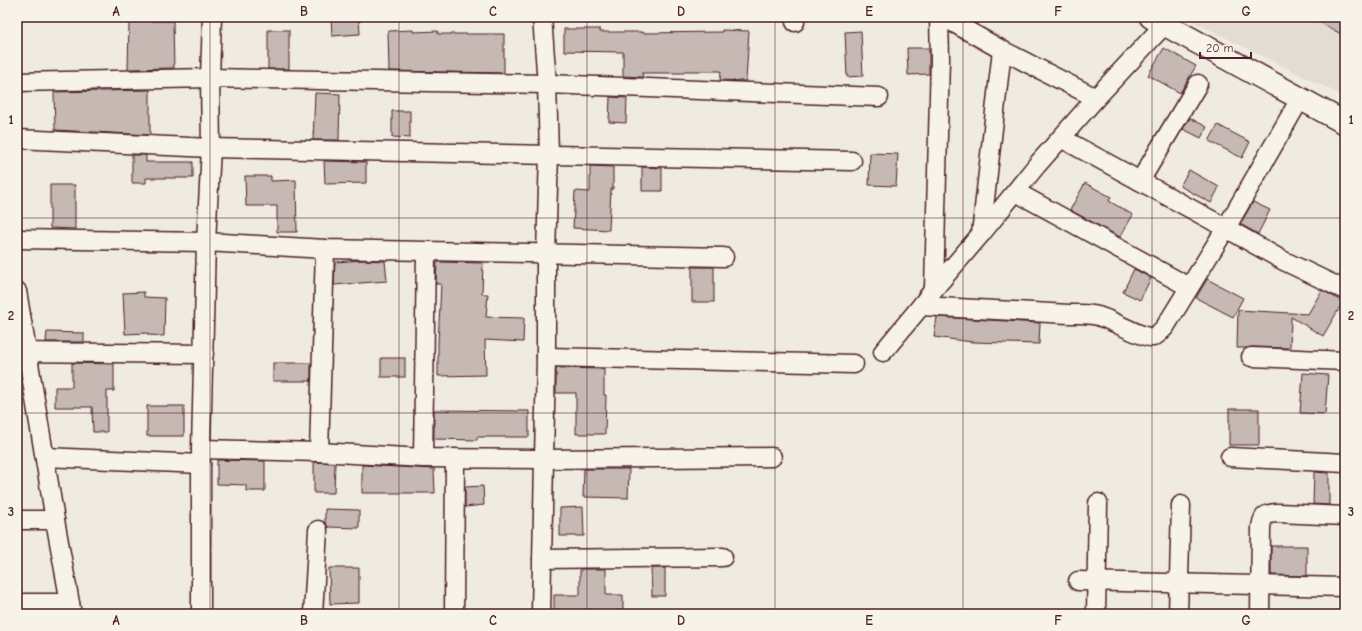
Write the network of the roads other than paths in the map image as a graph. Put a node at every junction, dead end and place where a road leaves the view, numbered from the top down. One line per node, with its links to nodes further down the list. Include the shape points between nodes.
1 (212, 17): 7 (street)
2 (542, 17): 9 (street)
3 (939, 17): 31 (street)
4 (943, 17): 6 (street)
5 (1158, 21): 12 (street); 13 (street)
6 (1002, 50): 12 (street); 23 (street)
7 (210, 78): 8 (street); 9 (street); 17 (street)
8 (17, 82)
9 (547, 84): 11 (street); 18 (street)
10 (1198, 84): 20 (street)
11 (879, 97)
12 (1096, 98): 15 (street)
13 (1300, 99): 14 (street); 22 (street)
14 (1345, 123)
15 (1061, 138): 20 (street); 21 (street)
16 (17, 139): 17 (street)
17 (211, 148): 18 (street); 25 (street)
18 (549, 154): 19 (street); 28 (street)
19 (852, 161)
20 (1140, 181): 22 (street)
21 (1016, 192): 23 (street); 30 (street)
22 (1226, 228): 30 (street); 32 (street, via 1282,260)
23 (981, 234): 31 (street)
24 (17, 239): 25 (street)
25 (206, 242): 26 (street); 37 (street)
26 (325, 250): 27 (street); 42 (street)
27 (426, 252): 28 (street); 47 (street)
28 (546, 254): 29 (street); 38 (street)
29 (724, 257)
30 (1189, 287): 34 (street, via 1165,327 1157,335 1150,337 1090,314)
31 (934, 288): 34 (street)
32 (1345, 290)
33 (17, 291): 35 (street)
34 (921, 306): 36 (street)
35 (22, 352): 37 (street); 43 (street)
36 (883, 352)
37 (204, 354): 44 (street)
38 (546, 357): 41 (street); 49 (street)
39 (1251, 357): 40 (street)
40 (1345, 361)
41 (854, 364)
42 (319, 452): 44 (street); 47 (street)
43 (46, 457): 44 (street); 55 (street)
44 (202, 457): 66 (street)
45 (772, 457): 49 (street)
46 (1230, 457): 50 (street)
47 (423, 458): 48 (street)
48 (455, 458): 49 (street); 68 (street)
49 (544, 459): 58 (street)
50 (1345, 463)
51 (1098, 503): 60 (street)
52 (1181, 505): 61 (street)
53 (1345, 516): 62 (street, via 1278,513 1265,516 1261,527)
54 (17, 520): 55 (street)
55 (55, 520): 65 (street)
56 (318, 530): 67 (street)
57 (723, 557): 58 (street)
58 (542, 559): 69 (street)
59 (1078, 581): 60 (street)
60 (1096, 582): 61 (street); 70 (street)
61 (1179, 584): 62 (street); 71 (street)
62 (1260, 586): 63 (street); 72 (street)
63 (1345, 587)
64 (17, 603): 65 (street)
65 (71, 609)
66 (201, 614)
67 (313, 614)
68 (454, 614)
69 (541, 614)
70 (1096, 614)
71 (1178, 614)
72 (1260, 614)

